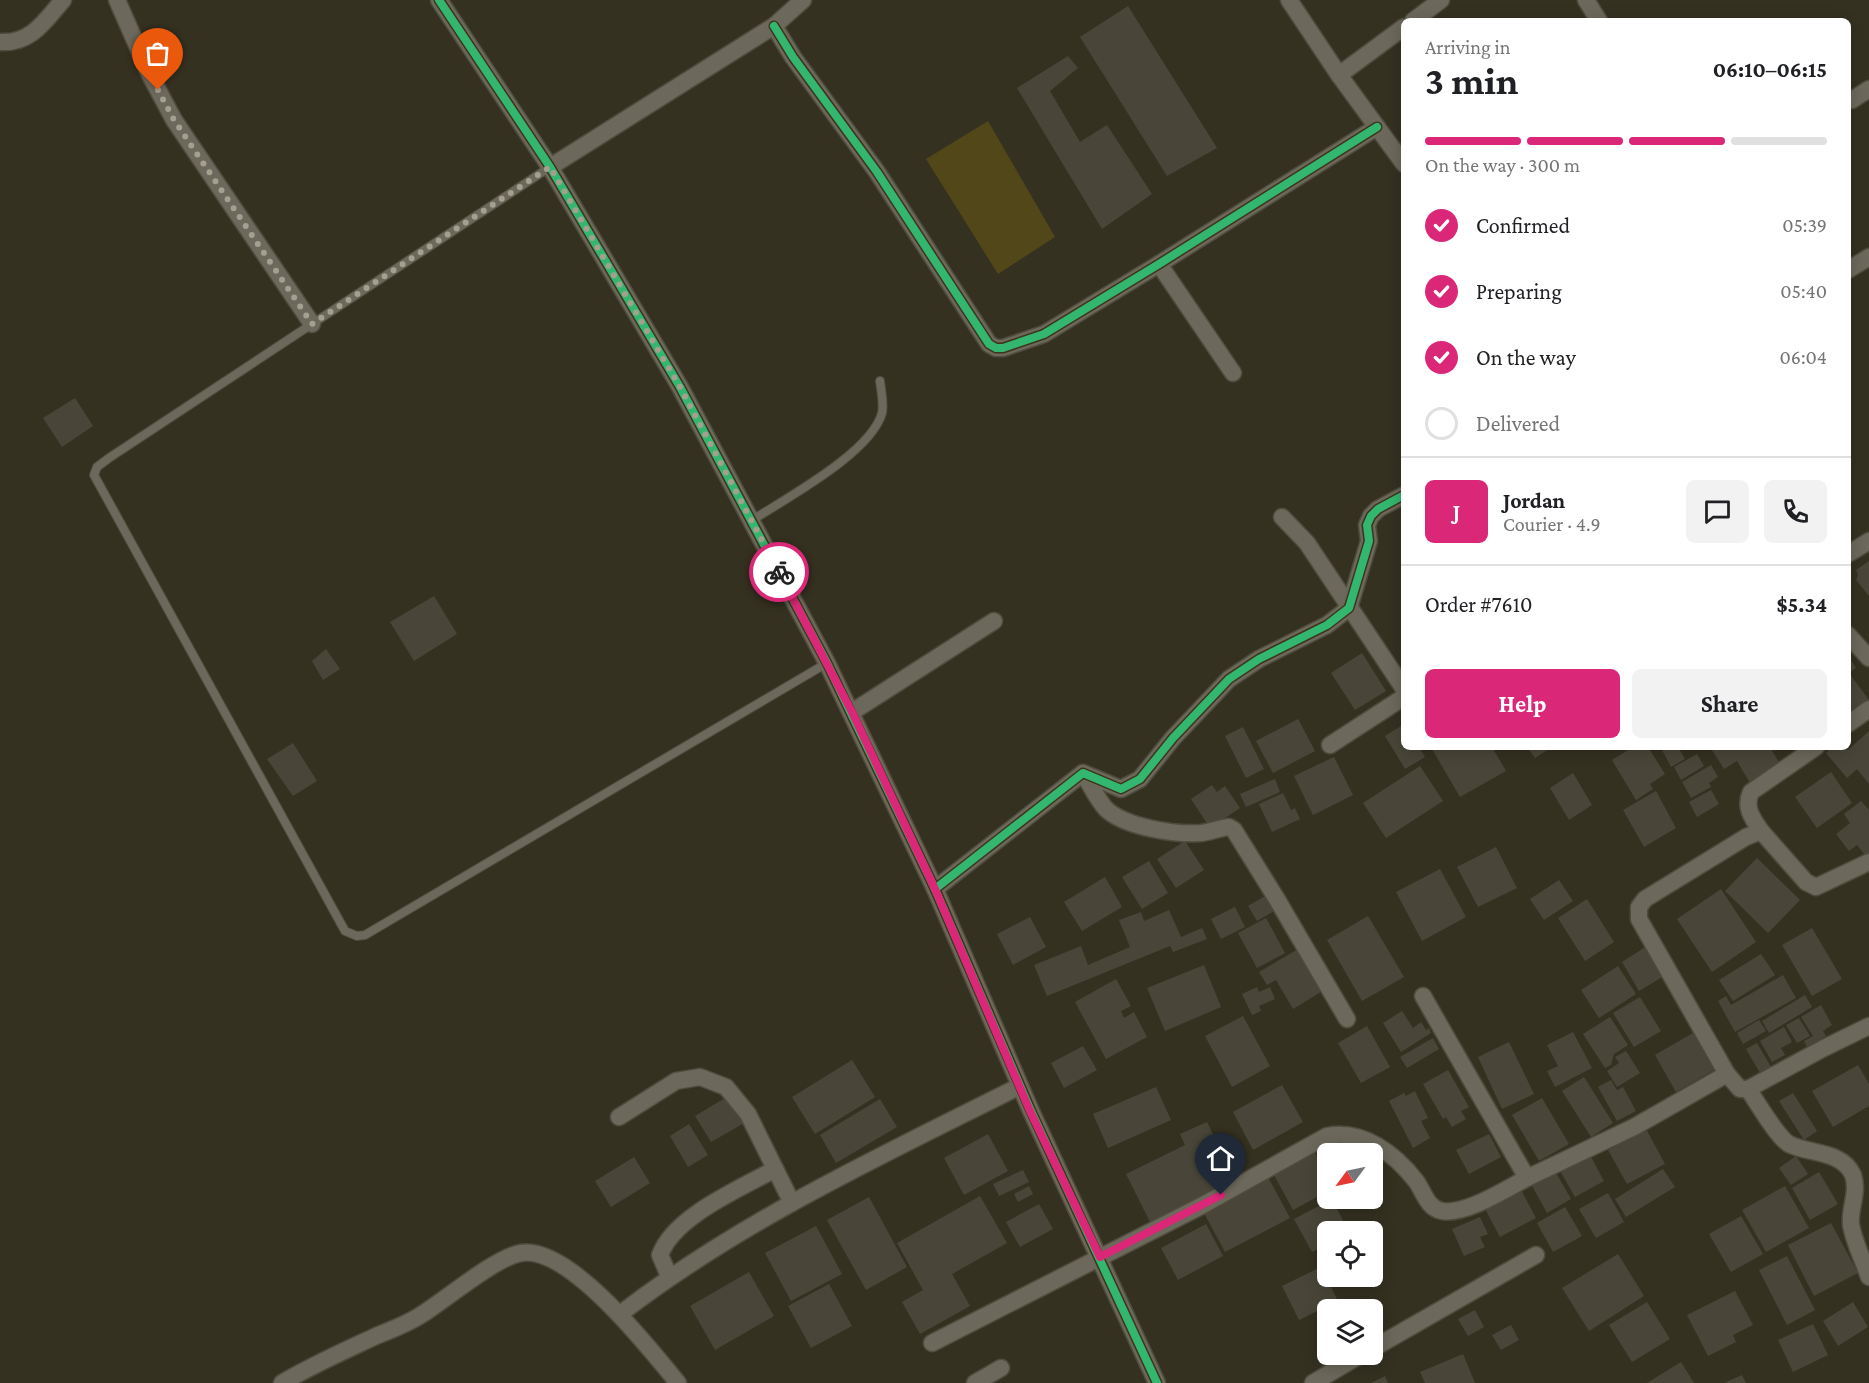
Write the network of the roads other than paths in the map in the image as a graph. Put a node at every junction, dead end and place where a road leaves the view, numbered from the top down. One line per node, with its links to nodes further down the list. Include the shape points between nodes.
1 (63, 0): 12 (street, via 28,37)
2 (117, 0): 22 (street, via 174,120)
3 (439, 0): 18 (street)
4 (803, 0): 10 (street)
5 (1288, 0): 13 (street)
6 (1441, 0): 8 (street)
7 (1586, 0): 9 (street)
8 (1417, 18)
9 (1597, 18)
10 (774, 26): 18 (street); 20 (street, via 877,172 989,344 1003,348 1044,334)
11 (1401, 29): 13 (street)
12 (0, 42)
13 (1339, 75): 16 (street)
14 (1869, 89): 15 (street)
15 (1852, 100)
16 (1377, 127): 17 (street); 20 (street)
17 (1401, 160)
18 (550, 167): 22 (lane); 27 (street, via 680,387)
19 (1869, 257): 21 (street)
20 (1159, 264): 23 (street)
21 (1851, 268)
22 (312, 324): 34 (lane, via 109,458 97,467 94,475 345,931 366,935)
23 (1233, 373)
24 (880, 381): 27 (lane, via 882,412 870,437 847,458)
25 (1401, 497): 30 (street, via 1371,516 1367,525 1369,541)
26 (1282, 517): 30 (street, via 1307,543)
27 (751, 520): 34 (street)
28 (1869, 541): 29 (street)
29 (1851, 552)
30 (1349, 608): 35 (street); 42 (street, via 1327,625 1259,658 1229,679 1140,779 1121,789)
31 (994, 621): 38 (street)
32 (1851, 638): 33 (street)
33 (1869, 658)
34 (827, 663): 38 (street)
35 (1401, 684)
36 (1401, 699): 40 (street)
37 (1869, 710): 39 (street)
38 (852, 712): 45 (street)
39 (1851, 722)
40 (1330, 745)
41 (1812, 750): 43 (street, via 1751,792 1749,812)
42 (1083, 773): 45 (street); 47 (street, via 1105,807 1118,818 1174,832 1201,833 1229,827 1234,830)
43 (1761, 831): 44 (street, via 1806,882 1816,887); 49 (street, via 1645,899 1640,907 1639,919)
44 (1869, 862)
45 (935, 889): 50 (street)
46 (1423, 996): 54 (street)
47 (1347, 1019)
48 (1869, 1026): 51 (street)
49 (1727, 1074): 51 (street, via 1740,1089); 54 (street, via 1634,1127)
50 (1020, 1086): 55 (street); 57 (street)
51 (1749, 1089): 59 (street, via 1788,1144 1824,1152 1852,1174 1856,1198 1851,1224)
52 (619, 1117): 53 (street, via 676,1081 700,1077 726,1087 748,1114)
53 (775, 1169): 55 (street); 58 (street, via 696,1214 672,1234 660,1255)
54 (1527, 1178): 57 (street, via 1474,1206 1442,1211 1428,1203 1416,1182 1375,1143 1336,1134)
55 (792, 1203): 58 (street)
56 (1536, 1255): 62 (street)
57 (1100, 1257): 61 (street); 68 (street)
58 (669, 1276): 60 (street)
59 (1869, 1277)
60 (620, 1314): 65 (street, via 559,1264 522,1252 504,1258 419,1317 310,1366); 66 (street)
61 (932, 1343)
62 (1383, 1343)
63 (1343, 1365): 69 (street)
64 (1001, 1368): 67 (street)
65 (282, 1383)
66 (678, 1383)
67 (975, 1383)
68 (1158, 1383)
69 (1313, 1383)

